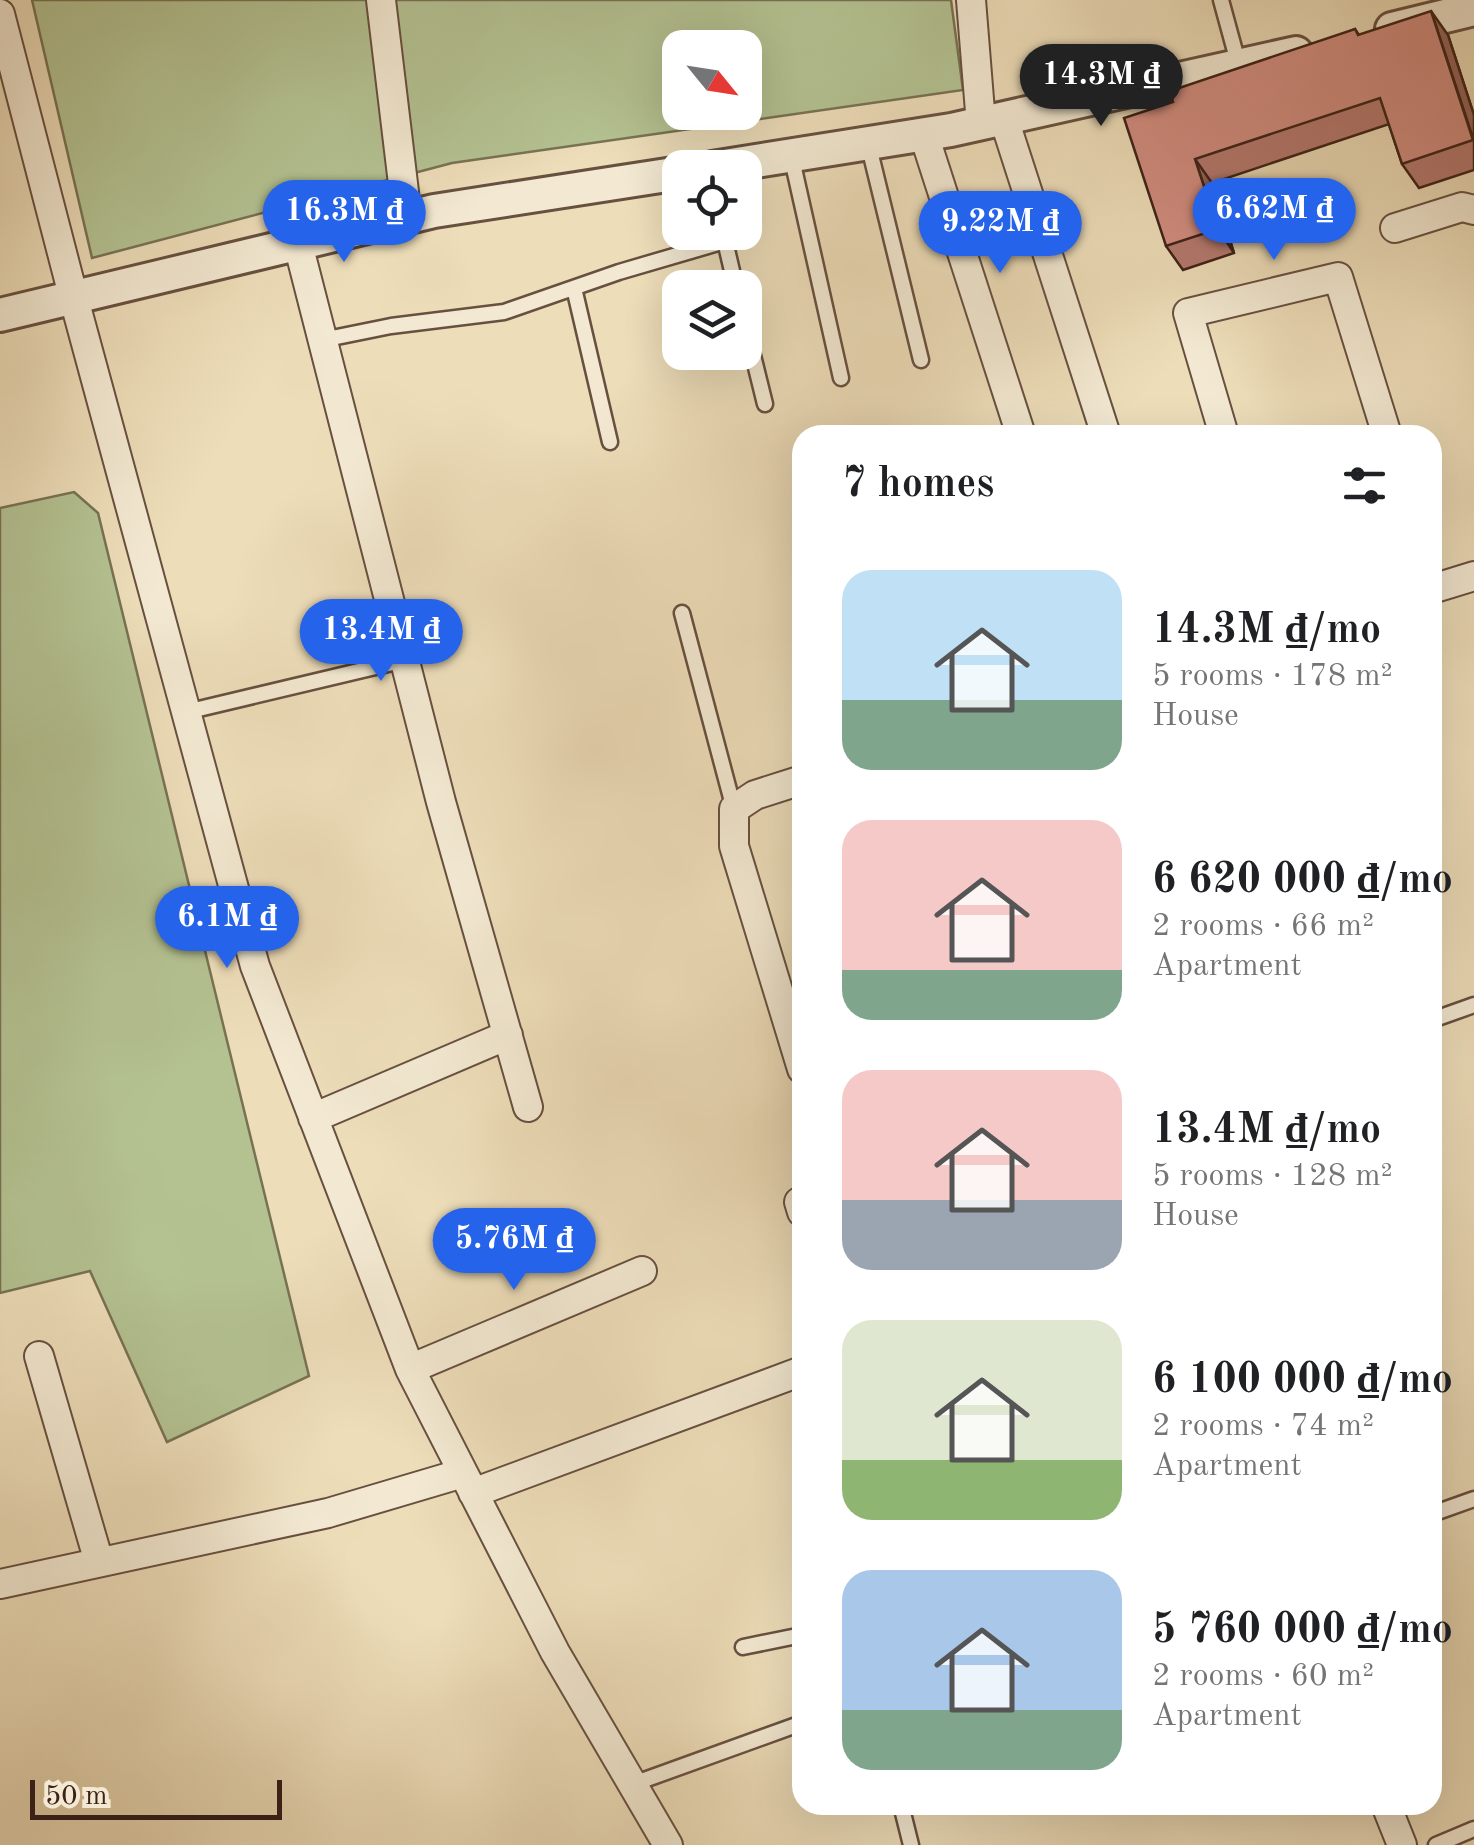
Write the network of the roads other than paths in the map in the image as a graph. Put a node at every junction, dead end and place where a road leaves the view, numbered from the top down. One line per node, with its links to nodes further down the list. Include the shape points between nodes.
1 (381, 0): 16 (street)
2 (971, 0): 9 (street)
3 (1221, 0): 8 (lane)
4 (1465, 7): 6 (street)
5 (0, 14): 22 (street)
6 (1356, 38)
7 (1320, 47): 8 (street)
8 (1239, 66): 9 (street)
9 (992, 121): 10 (street); 30 (street)
10 (924, 135): 11 (street); 29 (street)
11 (868, 143): 12 (street); 25 (lane)
12 (791, 155): 13 (street); 27 (lane)
13 (762, 160)
14 (662, 176): 16 (street)
15 (1474, 210): 17 (street, via 1462,206)
16 (407, 217): 18 (street)
17 (1395, 228)
18 (298, 244): 22 (street); 24 (street)
19 (691, 251): 20 (lane, via 725,241); 21 (lane)
20 (732, 270)
21 (574, 288): 24 (lane, via 504,312); 33 (lane)
22 (74, 298): 23 (street); 38 (street)
23 (0, 315)
24 (322, 340): 37 (street)
25 (921, 360)
26 (757, 370): 28 (lane)
27 (841, 378)
28 (765, 404)
29 (1019, 425)
30 (1102, 425)
31 (1221, 425): 32 (street, via 1188,313 1338,277)
32 (1385, 425)
33 (610, 442)
34 (1474, 576): 35 (street)
35 (1442, 583)
36 (682, 613): 40 (lane)
37 (405, 660): 38 (lane); 43 (street)
38 (186, 712): 46 (street, via 255,966)
39 (792, 783): 40 (street)
40 (734, 809): 44 (street, via 734,846)
41 (1474, 1005): 42 (lane)
42 (1442, 1016)
43 (508, 1034): 45 (street); 46 (street)
44 (792, 1037)
45 (528, 1107)
46 (313, 1118): 49 (street)
47 (642, 1270): 49 (street)
48 (39, 1356): 54 (street)
49 (410, 1369): 51 (street)
50 (792, 1374): 51 (street)
51 (468, 1483): 54 (street); 59 (street)
52 (1474, 1500): 53 (lane)
53 (1442, 1511)
54 (99, 1562): 55 (street)
55 (0, 1584)
56 (792, 1637): 57 (lane)
57 (743, 1647)
58 (792, 1728): 59 (lane)
59 (633, 1784): 63 (street)
60 (904, 1815): 64 (lane)
61 (1390, 1815): 65 (street)
62 (1474, 1830): 66 (lane)
63 (668, 1845)
64 (911, 1845)
65 (1402, 1845)
66 (1436, 1845)

